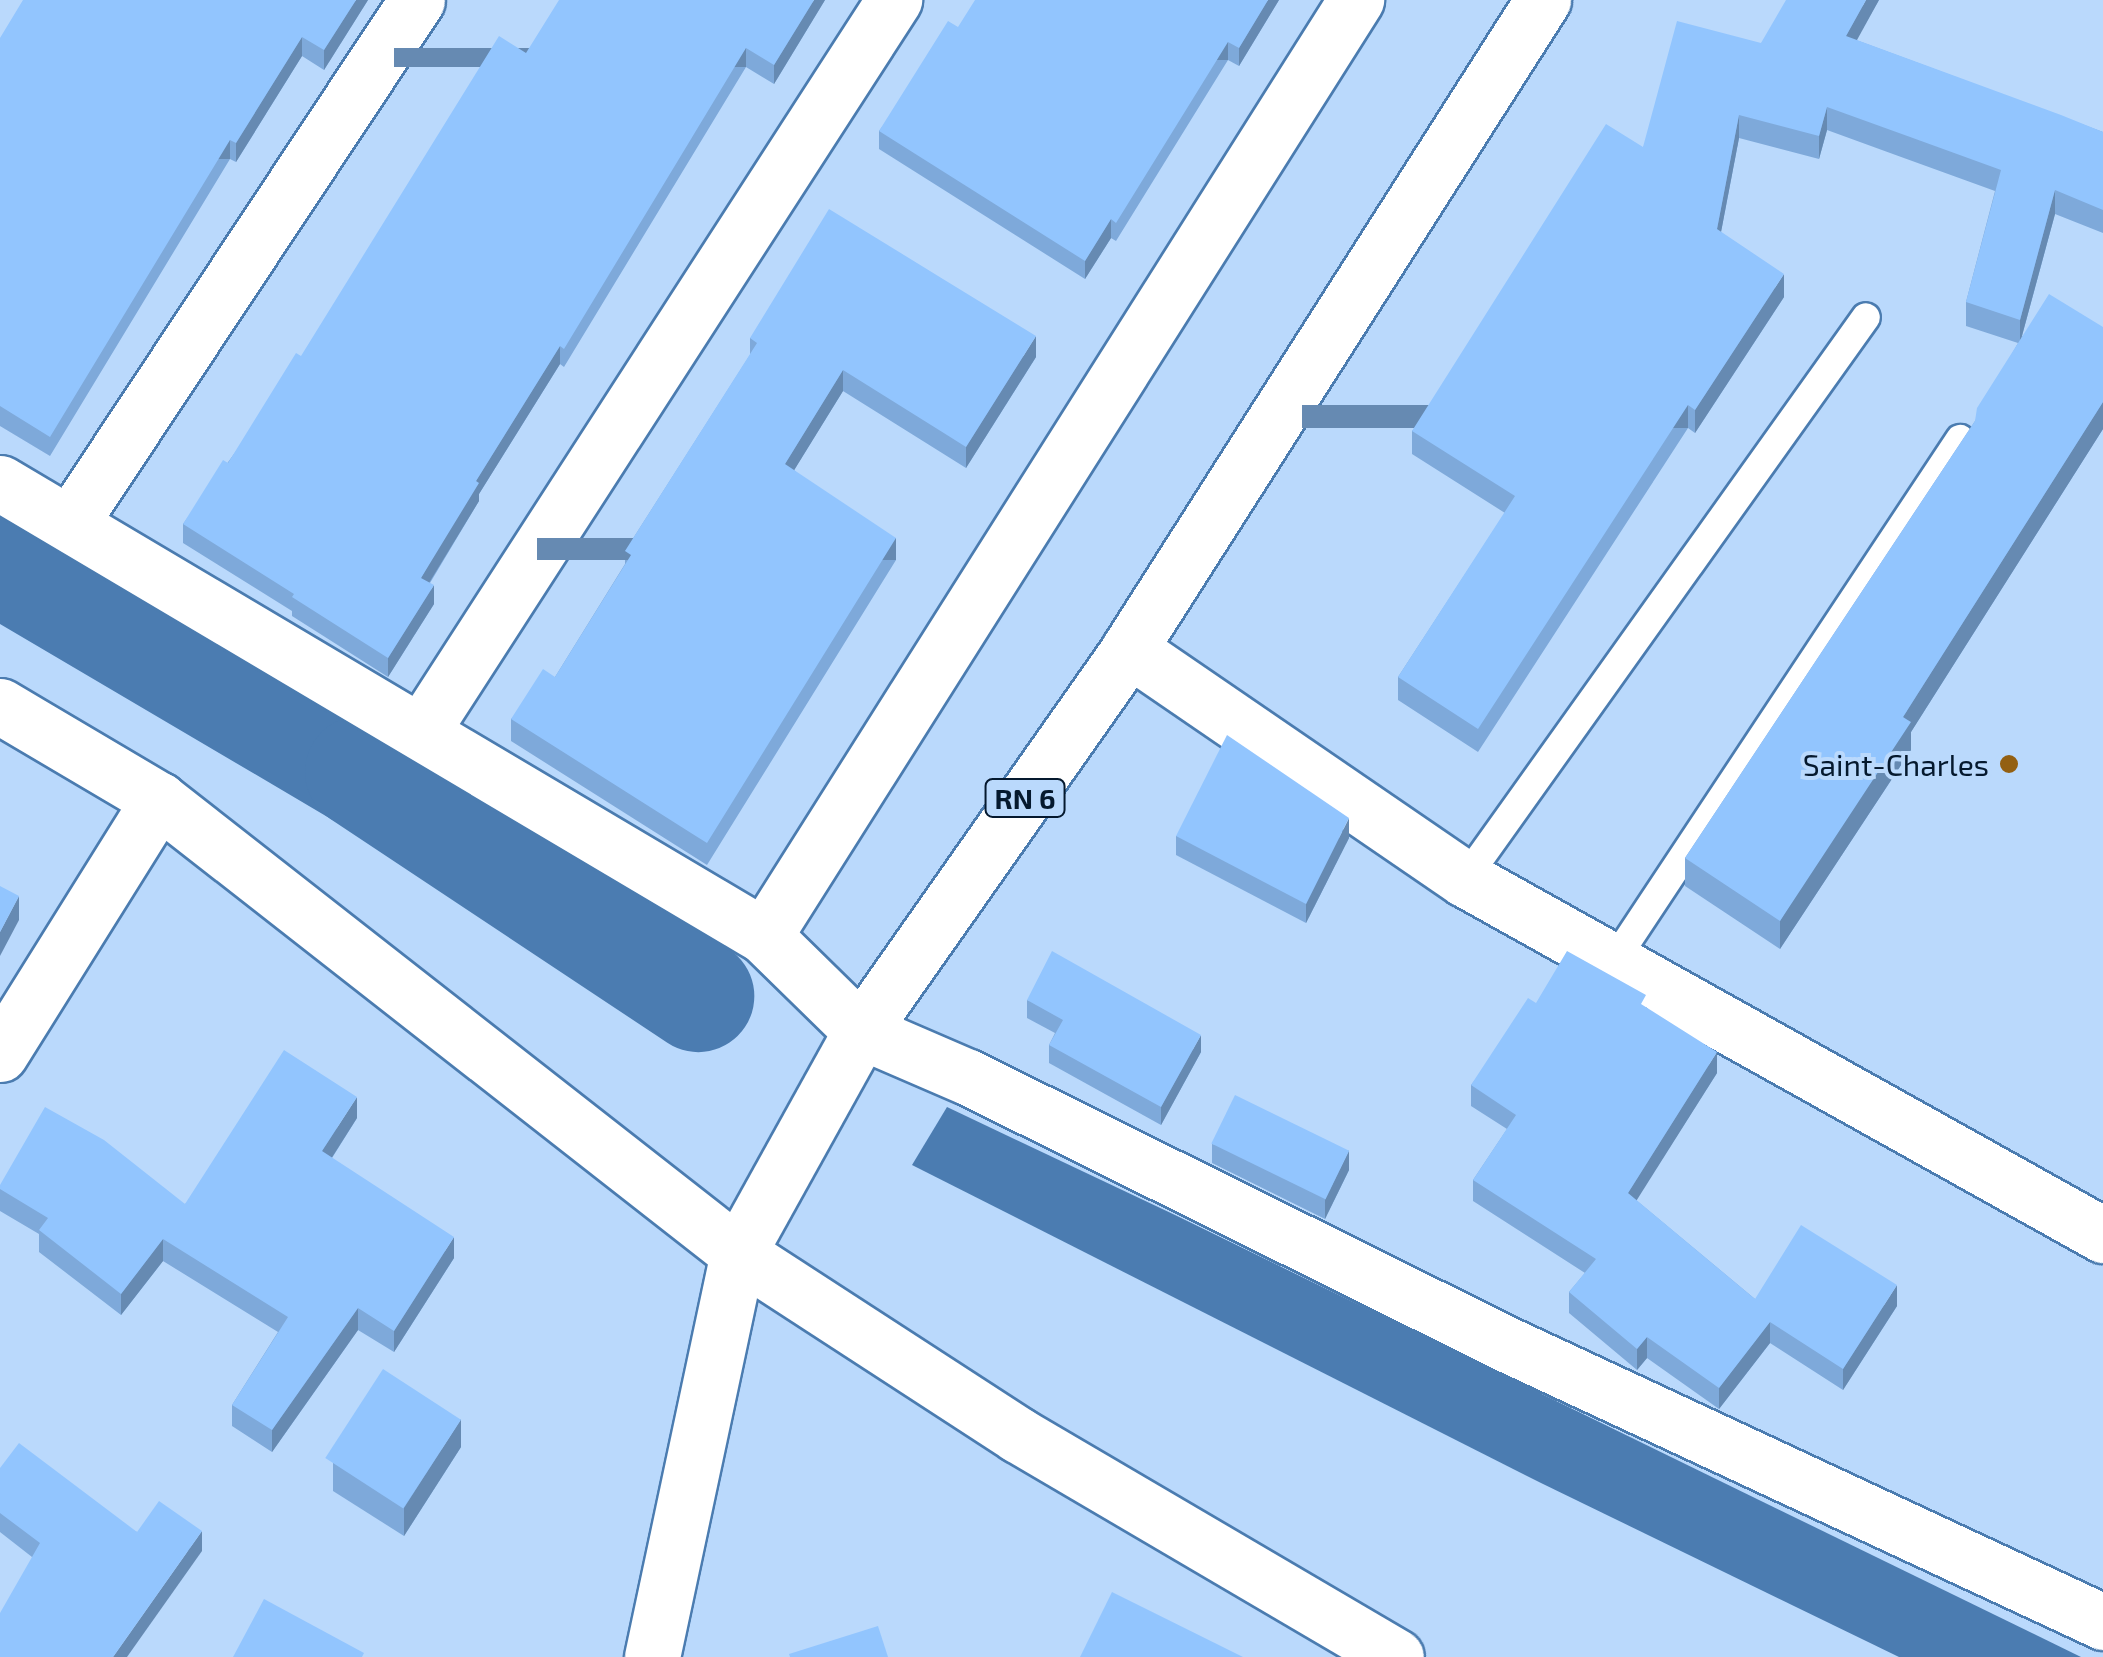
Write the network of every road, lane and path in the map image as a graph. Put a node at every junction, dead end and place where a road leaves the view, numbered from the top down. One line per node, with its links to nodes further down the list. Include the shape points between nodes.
1 (417, 0): 8 (street)
2 (894, 0): 11 (street)
3 (1356, 0): 14 (street)
4 (1544, 0): 9 (street, RN 6)
5 (1866, 317): 13 (lane)
6 (1960, 439): 15 (lane)
7 (0, 482): 8 (street)
8 (71, 522): 11 (street)
9 (1130, 648): 13 (street); 16 (street, RN 6)
10 (0, 706): 12 (street)
11 (421, 732): 14 (street)
12 (158, 800): 17 (street); 19 (street)
13 (1464, 879): 15 (street)
14 (764, 936): 16 (street)
15 (1612, 964): 18 (street)
16 (861, 1030): 19 (street, RN 6); 20 (street, via 1504,1343)
17 (0, 1054)
18 (2103, 1235)
19 (738, 1252): 21 (street, RN 6); 22 (street, via 1018,1435)
20 (2103, 1622)
21 (652, 1657)
22 (1396, 1657)

